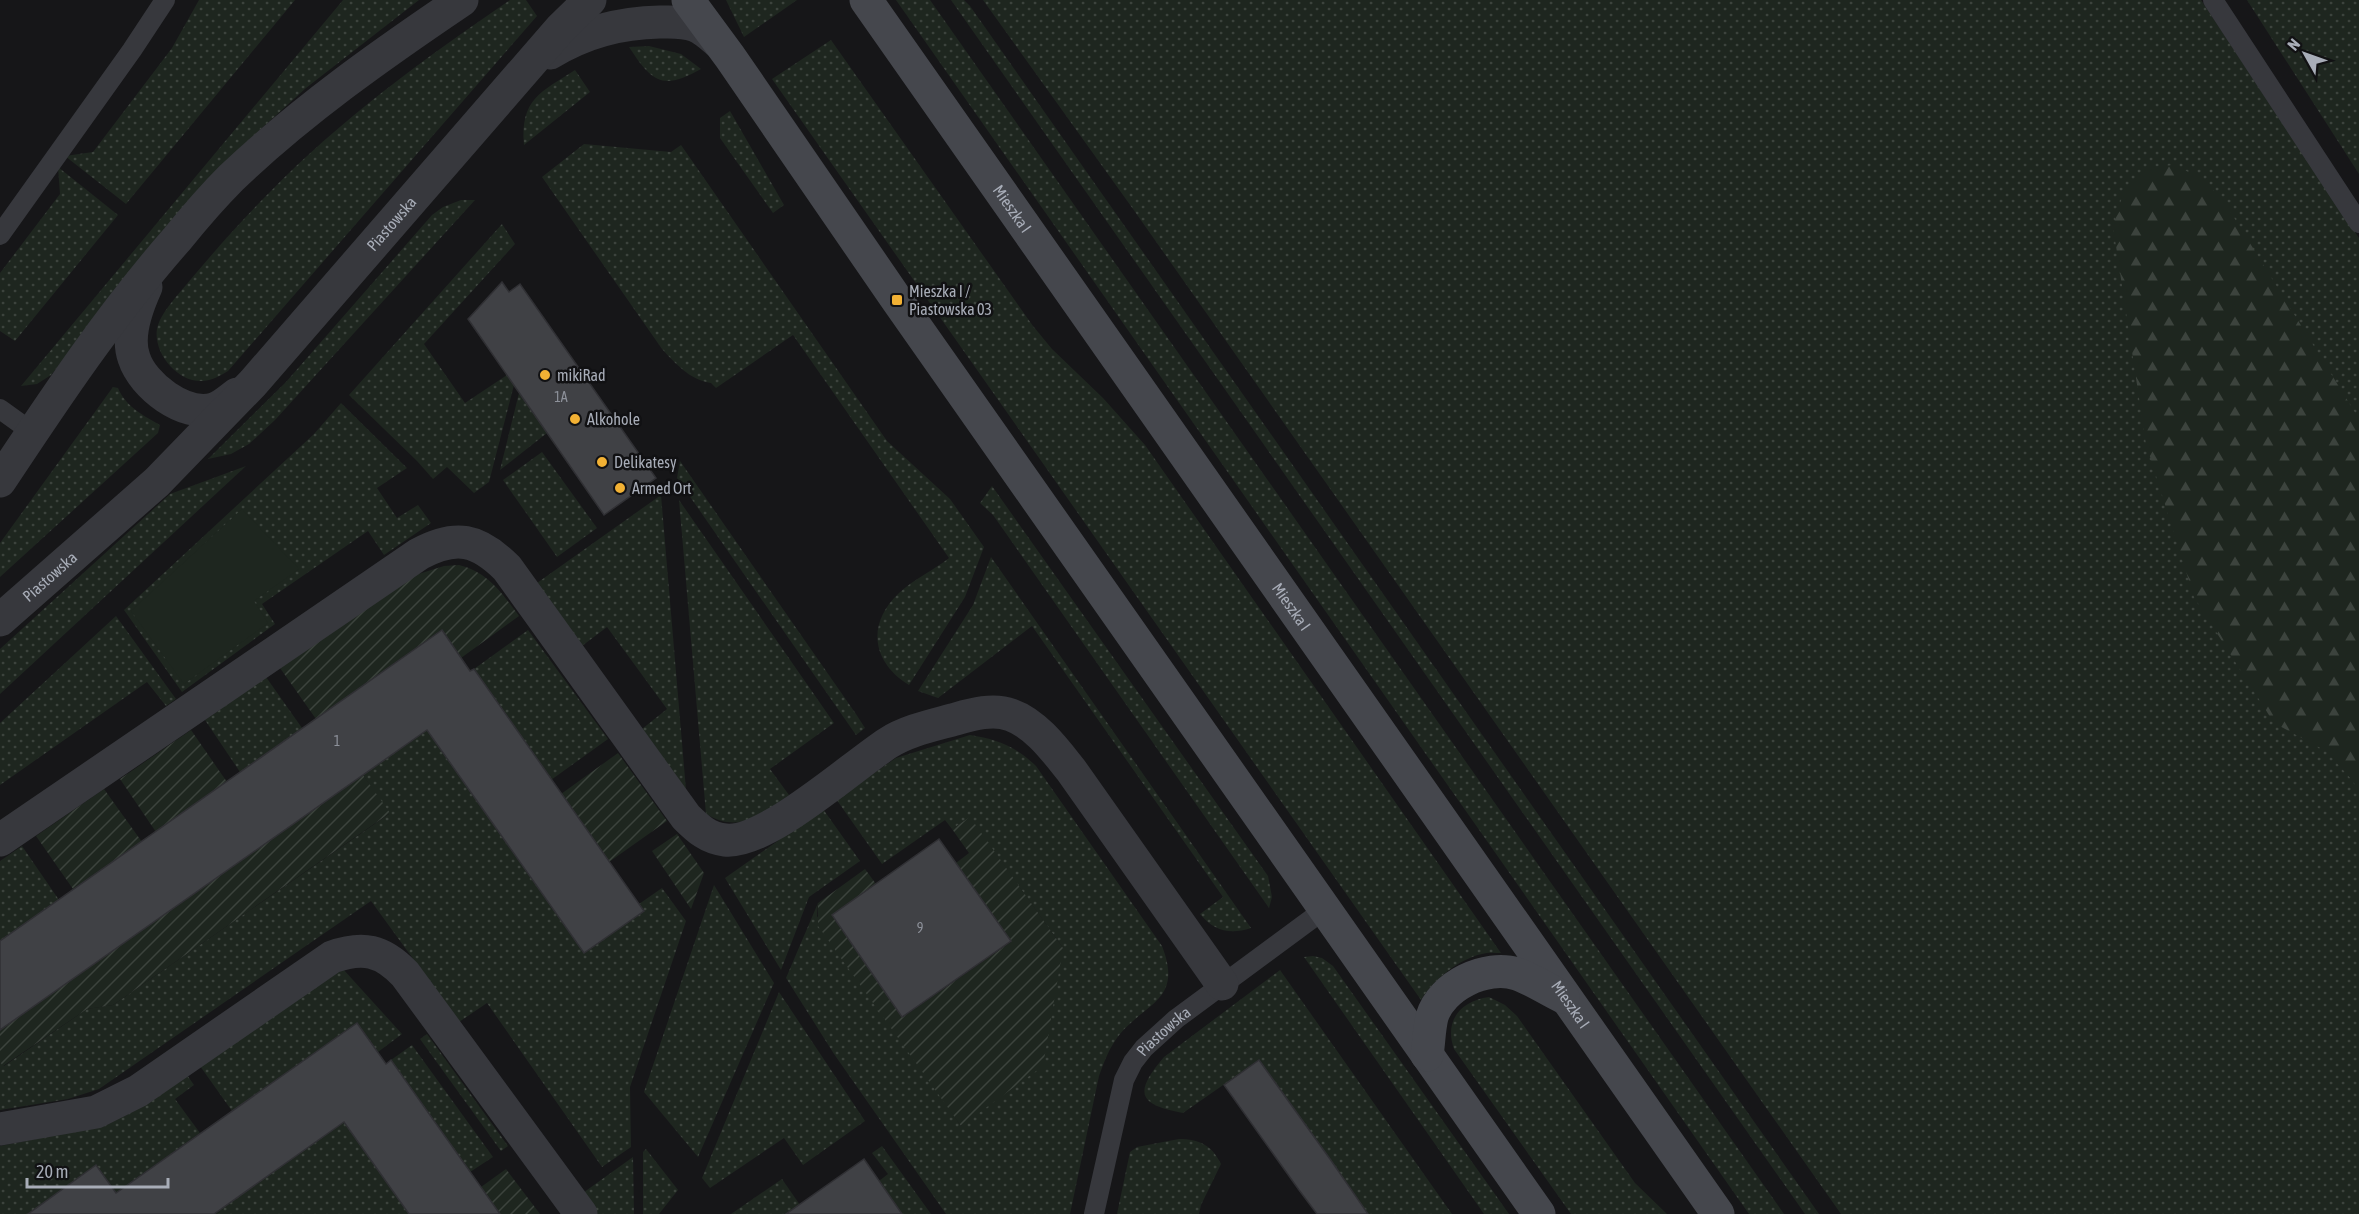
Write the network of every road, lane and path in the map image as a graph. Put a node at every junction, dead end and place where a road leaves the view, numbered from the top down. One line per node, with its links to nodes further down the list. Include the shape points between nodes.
1 (165, 0): 10 (lane)
2 (462, 0): 11 (street, Piastowska, via 281,134 231,178)
3 (590, 0): 8 (street, Piastowska)
4 (688, 0): 7 (street)
5 (866, 0): 20 (street, Mieszka I)
6 (2213, 0): 9 (lane)
7 (718, 42): 8 (street, Piastowska, via 694,25 628,23 592,32); 18 (street)
8 (530, 64): 12 (street, Piastowska)
9 (2359, 223)
10 (0, 235)
11 (166, 251): 12 (street, Piastowska, via 134,321 134,359 144,375 169,398 201,410 224,405); 14 (street, Piastowska)
12 (253, 383): 16 (street, Piastowska, via 157,482)
13 (0, 410): 14 (lane)
14 (32, 432): 15 (street, Piastowska)
15 (0, 482)
16 (0, 620)
17 (0, 840): 19 (street, via 419,554 435,546 468,542 488,551 507,568 686,817 712,838 741,839 767,829 887,744 915,730 984,713 1011,715 1044,739 1071,770)
18 (1325, 909): 19 (lane, Piastowska); 21 (street)
19 (1222, 984): 24 (lane, Piastowska, via 1159,1032 1133,1062 1119,1094)
20 (1567, 999): 21 (street, via 1516,974 1498,971 1474,977 1459,984 1439,1003 1432,1017); 26 (street, Mieszka I)
21 (1427, 1055): 25 (street)
22 (0, 1129): 23 (street, via 76,1117 117,1103 332,957 374,952 405,974)
23 (581, 1214)
24 (1094, 1214)
25 (1539, 1214)
26 (1718, 1214)

